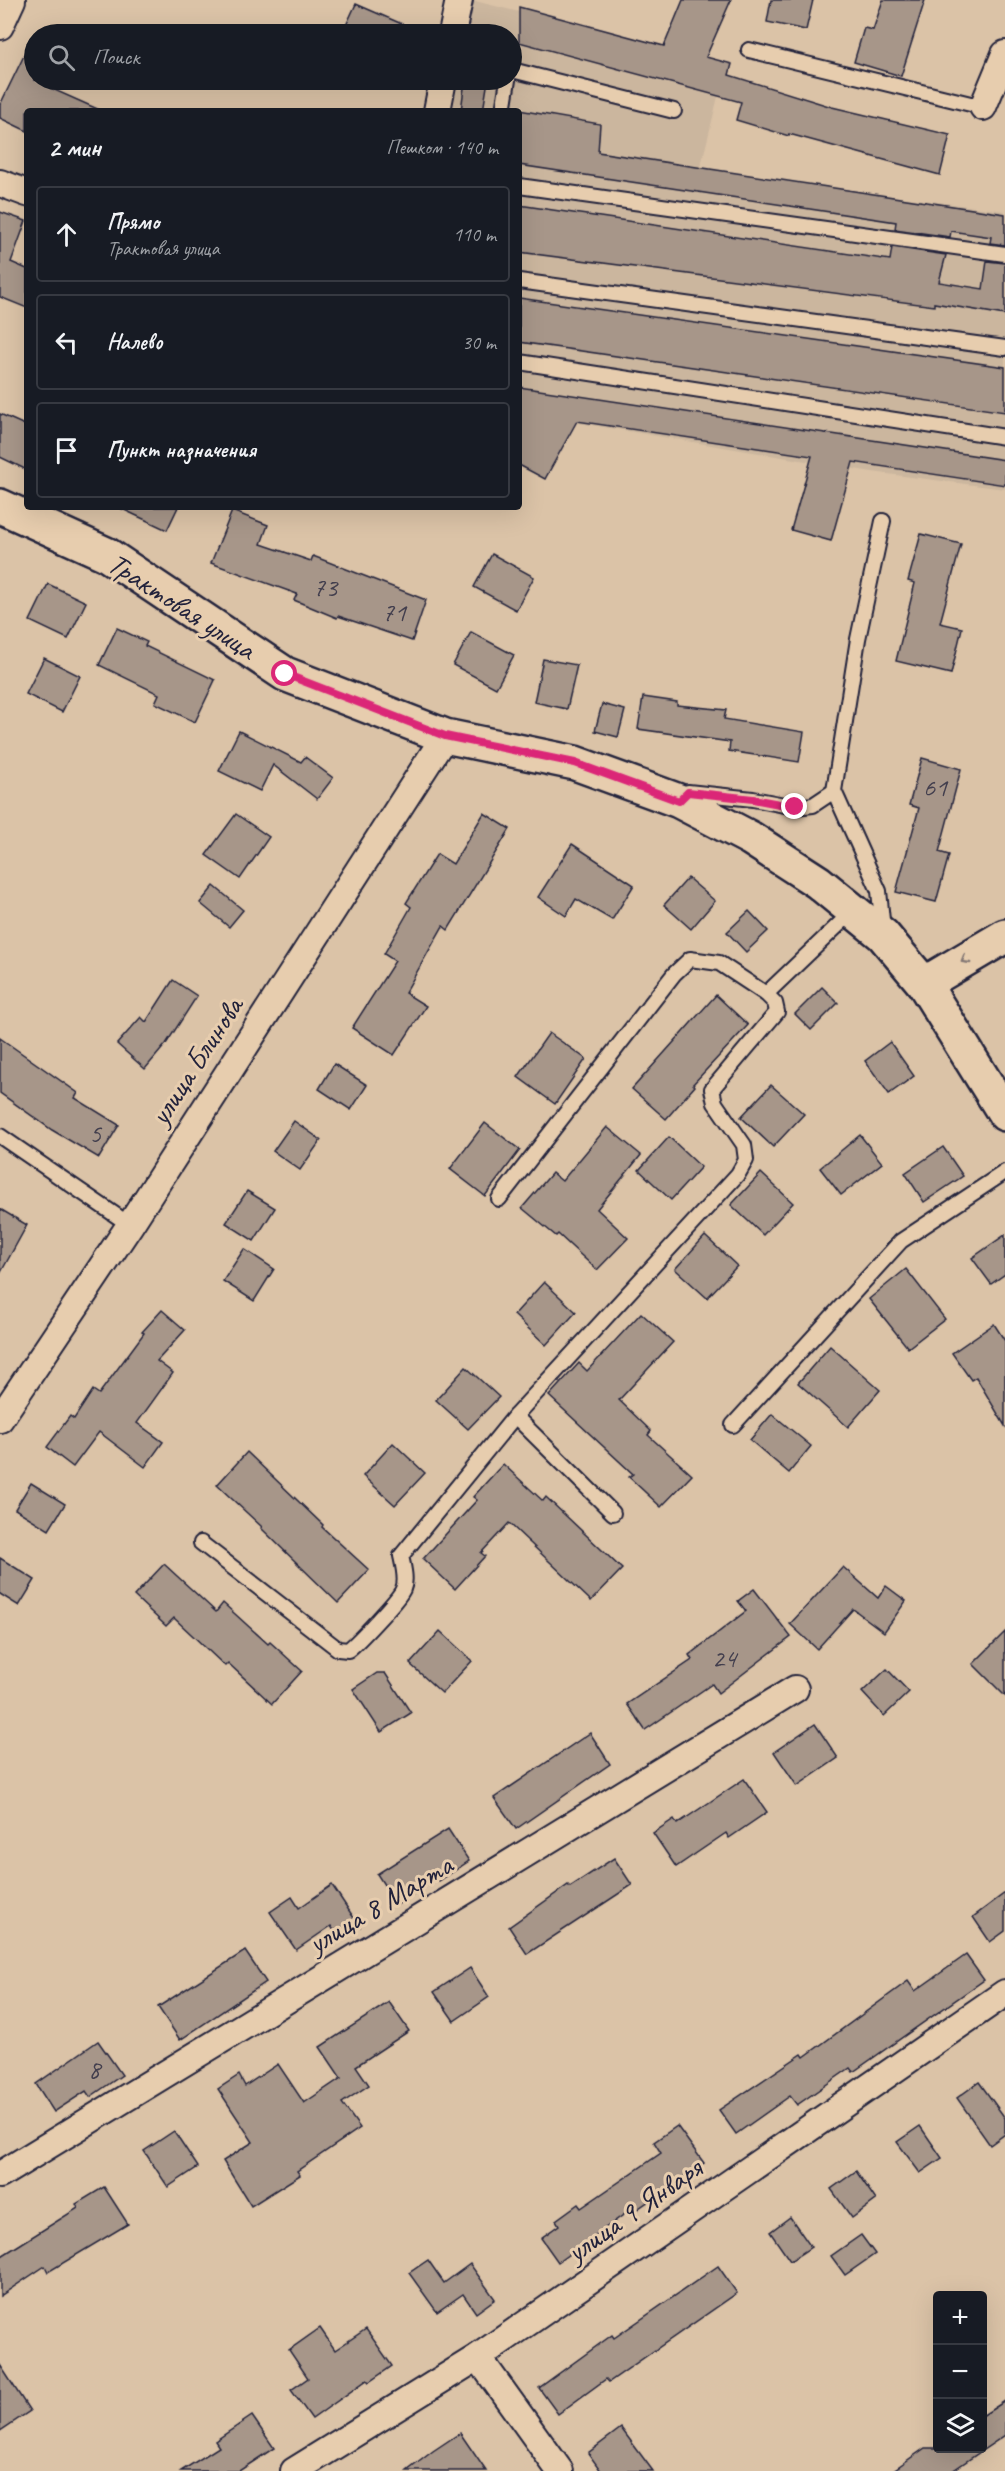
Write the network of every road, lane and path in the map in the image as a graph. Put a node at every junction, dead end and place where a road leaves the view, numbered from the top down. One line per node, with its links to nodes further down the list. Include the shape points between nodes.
1 (12, 0): 4 (street)
2 (459, 0): 3 (street)
3 (454, 24)
4 (0, 26)
5 (750, 50): 10 (lane)
6 (1005, 54): 10 (street)
7 (522, 73): 13 (lane)
8 (441, 90): 11 (street)
9 (506, 90): 12 (lane)
10 (983, 107)
11 (438, 108)
12 (503, 108)
13 (674, 111)
14 (0, 183): 16 (street)
15 (522, 186): 17 (lane)
16 (24, 192)
17 (1005, 254)
18 (522, 281): 19 (lane)
19 (1005, 348)
20 (522, 362): 21 (lane)
21 (1005, 437)
22 (0, 506): 24 (street, Трактовая улица, via 106,554 285,674)
23 (884, 521): 25 (lane, via 858,639)
24 (445, 736): 26 (street, Трактовая улица, via 575,763); 36 (street, улица Блинова)
25 (834, 791): 26 (lane, via 813,805 795,807 688,792); 28 (lane, via 879,891)
26 (679, 801): 27 (street, Трактовая улица, via 750,838)
27 (854, 910): 28 (street, Трактовая улица); 31 (lane)
28 (883, 935): 30 (street, Трактовая улица)
29 (1005, 936): 30 (street, one-way to 30)
30 (924, 984): 32 (street, Трактовая улица)
31 (766, 994): 35 (lane, via 719,963 690,959 674,974); 37 (lane, via 777,1012 712,1089 715,1103 744,1145 746,1160 738,1174)
32 (1005, 1114)
33 (0, 1136): 36 (lane)
34 (1005, 1172): 39 (lane, via 901,1241)
35 (499, 1199)
36 (130, 1225): 38 (street, улица Блинова)
37 (515, 1416): 40 (lane); 41 (lane, via 401,1556 403,1590 348,1650 338,1649)
38 (0, 1419)
39 (733, 1425)
40 (613, 1513)
41 (201, 1543)
42 (795, 1689): 44 (street, улица 8 Марта)
43 (1005, 1994): 45 (street, улица 9 Января)
44 (0, 2175)
45 (478, 2357): 46 (street, улица 9 Января); 47 (street)
46 (294, 2471)
47 (560, 2471)

